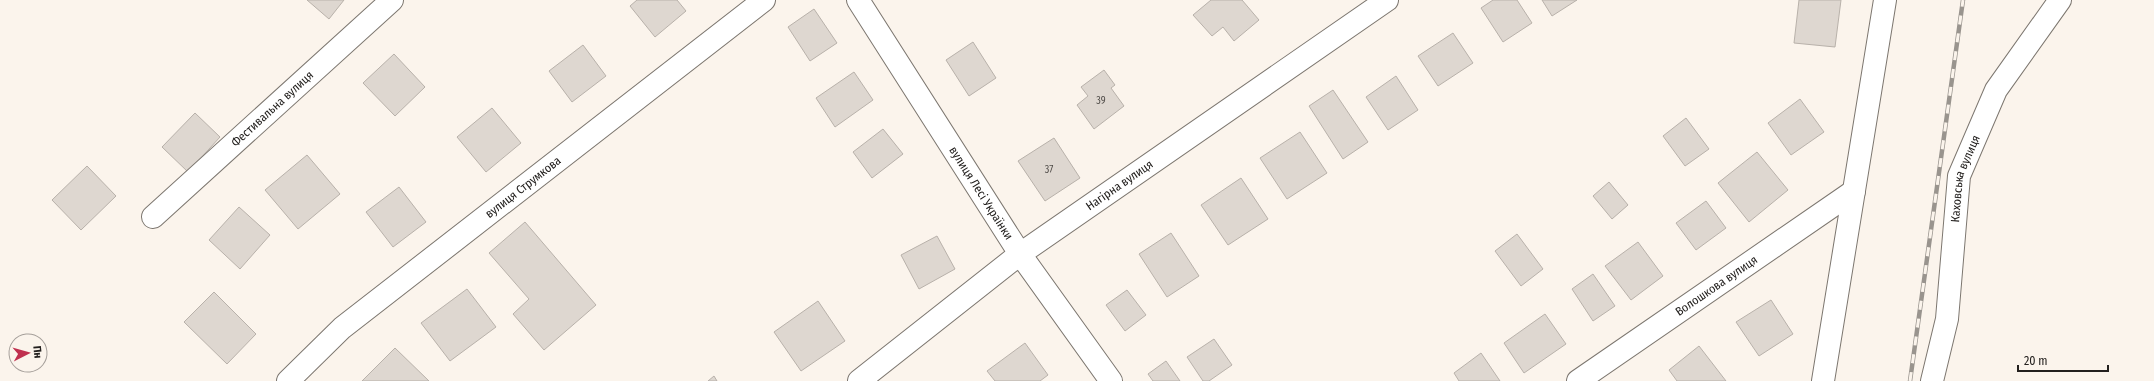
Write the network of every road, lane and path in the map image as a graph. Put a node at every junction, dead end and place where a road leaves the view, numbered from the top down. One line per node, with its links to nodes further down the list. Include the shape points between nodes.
1 (392, 0): 8 (street, Фестивальна вулиця)
2 (764, 0): 10 (street, вулиця Струмкова, via 342,328)
3 (858, 0): 9 (street, вулиця Лесі Українки)
4 (1387, 0): 9 (street, Нагірна вулиця)
5 (1885, 0): 7 (street)
6 (2060, 0): 15 (street, Каховська вулиця, via 1996,90 1959,176 1947,319)
7 (1854, 191): 13 (street, Волошкова вулиця); 14 (street)
8 (153, 217)
9 (1020, 254): 11 (street, Нагірна вулиця); 12 (street, вулиця Лесі Українки)
10 (288, 381)
11 (860, 381)
12 (1111, 381)
13 (1578, 381)
14 (1823, 381)
15 (1932, 381)

